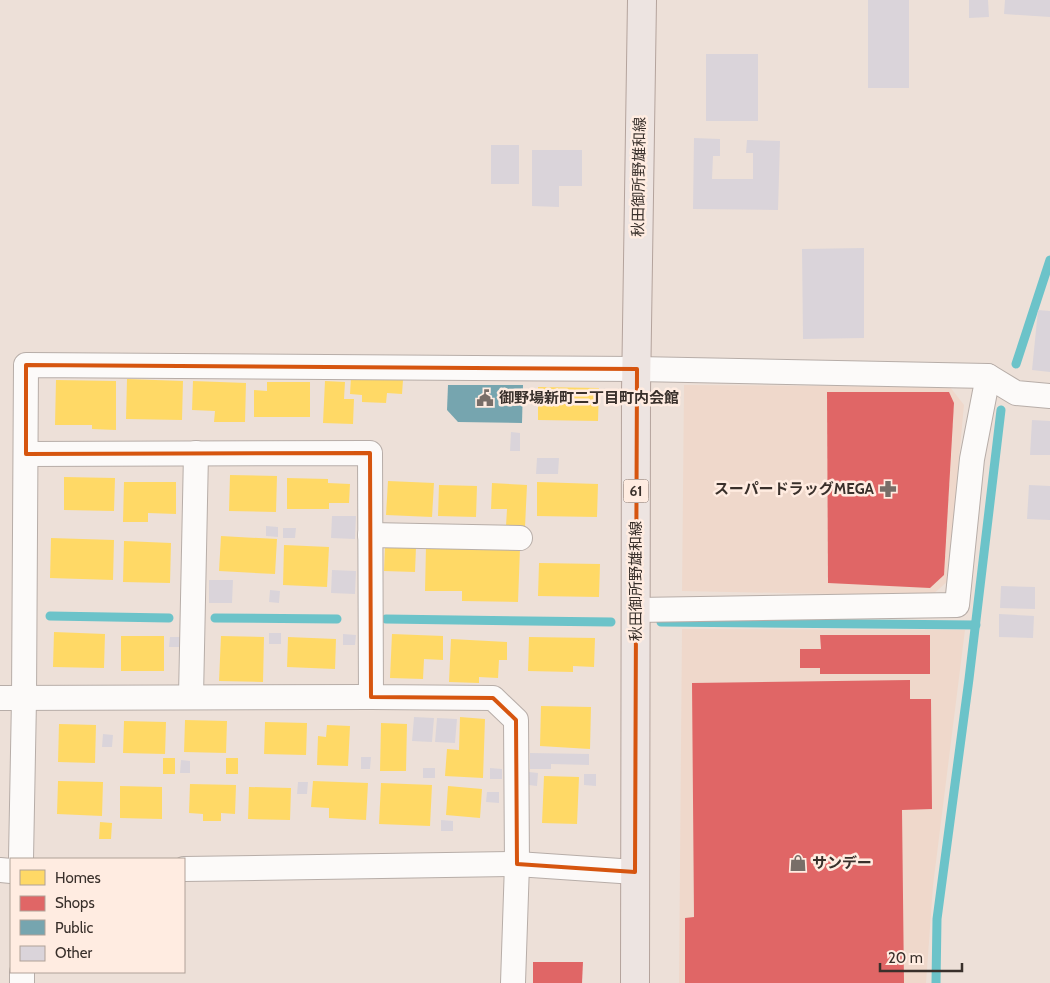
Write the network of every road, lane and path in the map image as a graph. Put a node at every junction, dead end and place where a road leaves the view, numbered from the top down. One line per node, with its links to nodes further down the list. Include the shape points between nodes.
1 (642, 0): 2 (main road, 秋田御所野雄和線 / 61)
2 (637, 369): 3 (street); 5 (street, via 26,365); 9 (main road, 秋田御所野雄和線 / 61)
3 (988, 376): 4 (street, via 1016,393); 9 (street, via 972,459 957,605)
4 (1050, 396)
5 (26, 454): 6 (street); 13 (street)
6 (196, 454): 7 (street, via 370,453); 10 (street)
7 (370, 535): 8 (street); 11 (street)
8 (520, 538)
9 (636, 610): 17 (main road, 秋田御所野雄和線 / 61)
10 (191, 697): 11 (street); 13 (street)
11 (371, 697): 15 (street, via 493,698 516,720)
12 (0, 698): 13 (street)
13 (24, 698): 14 (street)
14 (21, 858)
15 (517, 864): 16 (street); 17 (street); 18 (street)
16 (185, 869)
17 (635, 872): 19 (main road, 秋田御所野雄和線 / 61)
18 (513, 983)
19 (636, 983)

